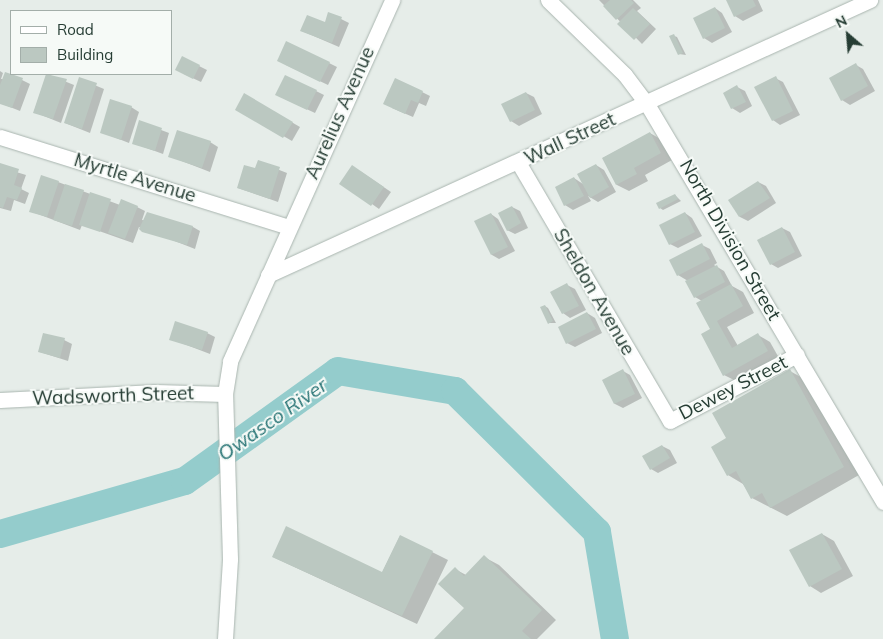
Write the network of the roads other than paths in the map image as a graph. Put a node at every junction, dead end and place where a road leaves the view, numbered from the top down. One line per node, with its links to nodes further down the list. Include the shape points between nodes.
1 (392, 0): 7 (street, Aurelius Avenue)
2 (548, 0): 4 (street, North Division Street, via 625,75)
3 (870, 0): 4 (street, Wall Street)
4 (647, 104): 6 (street, Wall Street); 9 (street, North Division Street)
5 (0, 137): 7 (street, Myrtle Avenue)
6 (518, 162): 8 (street, Wall Street); 12 (street, Sheldon Avenue)
7 (289, 226): 8 (street, Aurelius Avenue)
8 (268, 275): 11 (street, Aurelius Avenue, via 230,361)
9 (797, 355): 12 (street, Dewey Street); 13 (street, North Division Street)
10 (0, 400): 11 (street, Wadsworth Street, via 155,392)
11 (226, 401): 14 (street, Aurelius Avenue, via 230,598)
12 (670, 421)
13 (883, 502)
14 (225, 639)

